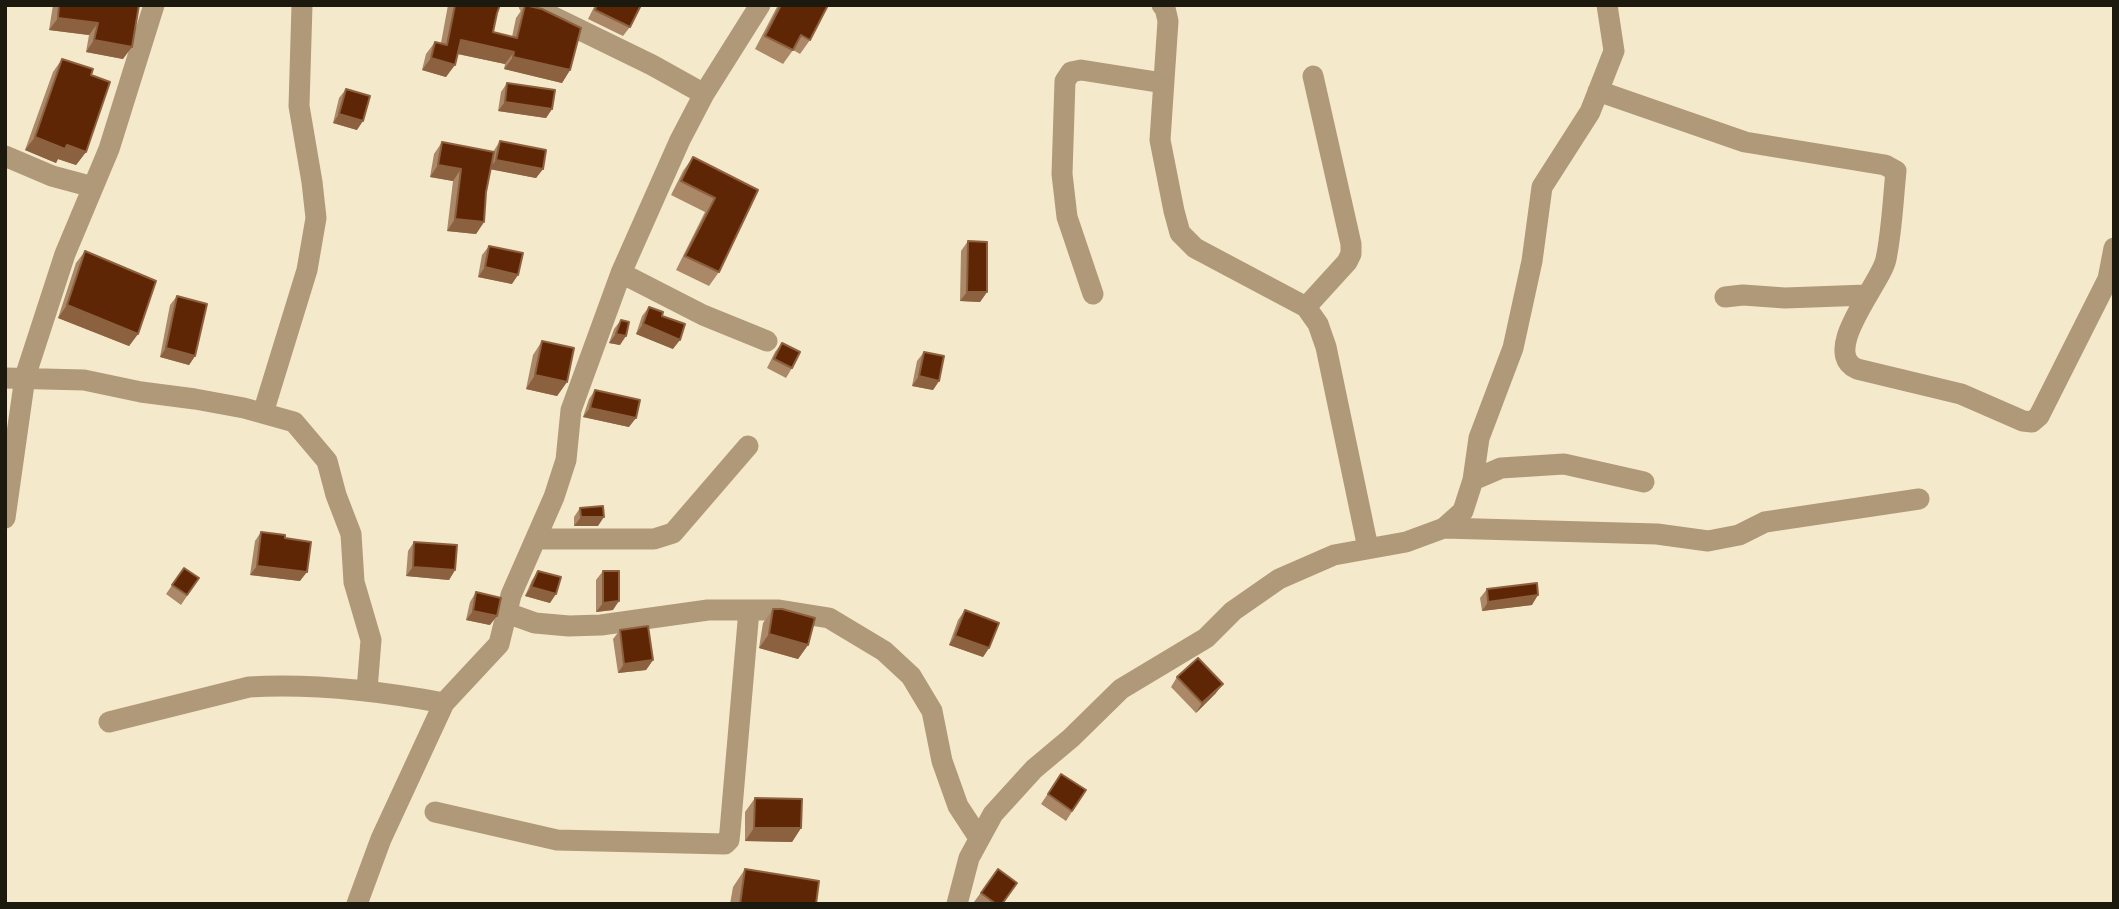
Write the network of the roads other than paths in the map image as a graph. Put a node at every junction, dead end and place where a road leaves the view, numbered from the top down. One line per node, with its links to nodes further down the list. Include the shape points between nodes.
1 (154, 5): 12 (street)
2 (302, 5): 21 (street, via 299,106 316,218 307,271)
3 (529, 5): 10 (street)
4 (760, 5): 10 (street)
5 (1162, 5): 8 (street, via 1168,21)
6 (1607, 5): 9 (street, via 1614,51)
7 (1313, 76): 18 (street, via 1351,244 1347,262)
8 (1163, 83): 15 (street, via 1082,70 1071,72 1065,81 1062,174 1067,217); 18 (street, via 1160,140 1180,233 1195,248)
9 (1598, 91): 16 (street, via 1745,142 1885,165 1896,171 1886,262); 23 (street, via 1590,112 1542,187 1513,348 1479,438)
10 (704, 94): 14 (street)
11 (5, 156): 12 (street)
12 (93, 187): 20 (street)
13 (2114, 248): 16 (street, via 2108,279 2032,422 1961,394 1848,365 1844,353 1852,323)
14 (621, 273): 19 (street); 28 (street, via 572,410 566,460)
15 (1093, 294)
16 (1867, 295): 17 (street)
17 (1725, 298)
18 (1306, 307): 29 (street, via 1326,347)
19 (767, 341)
20 (15, 378): 21 (street, via 83,380); 26 (street)
21 (263, 413): 32 (street, via 294,422 327,461 351,534 354,582 371,640)
22 (748, 446): 28 (street, via 673,533 654,540)
23 (1473, 480): 24 (street, via 1502,468 1564,464); 27 (street, via 1463,512)
24 (1644, 482)
25 (1919, 499): 27 (street, via 1765,523 1739,535 1707,541 1657,534)
26 (5, 518)
27 (1444, 528): 29 (street, via 1406,542)
28 (536, 539): 31 (street)
29 (1368, 548): 36 (street, via 1334,555 1279,579 1233,611 1206,638 1121,689 1034,769 993,814)
30 (749, 610): 31 (street, via 708,610 569,626 535,623); 35 (street, via 730,831 725,844 557,840); 36 (street, via 829,618 884,651 911,676 932,711 942,761 958,806)
31 (507, 613): 33 (street, via 499,644)
32 (367, 690): 33 (street); 34 (street, via 249,687)
33 (444, 703): 37 (street, via 381,839)
34 (109, 722)
35 (435, 812)
36 (979, 838): 38 (street)
37 (357, 904)
38 (957, 904)

